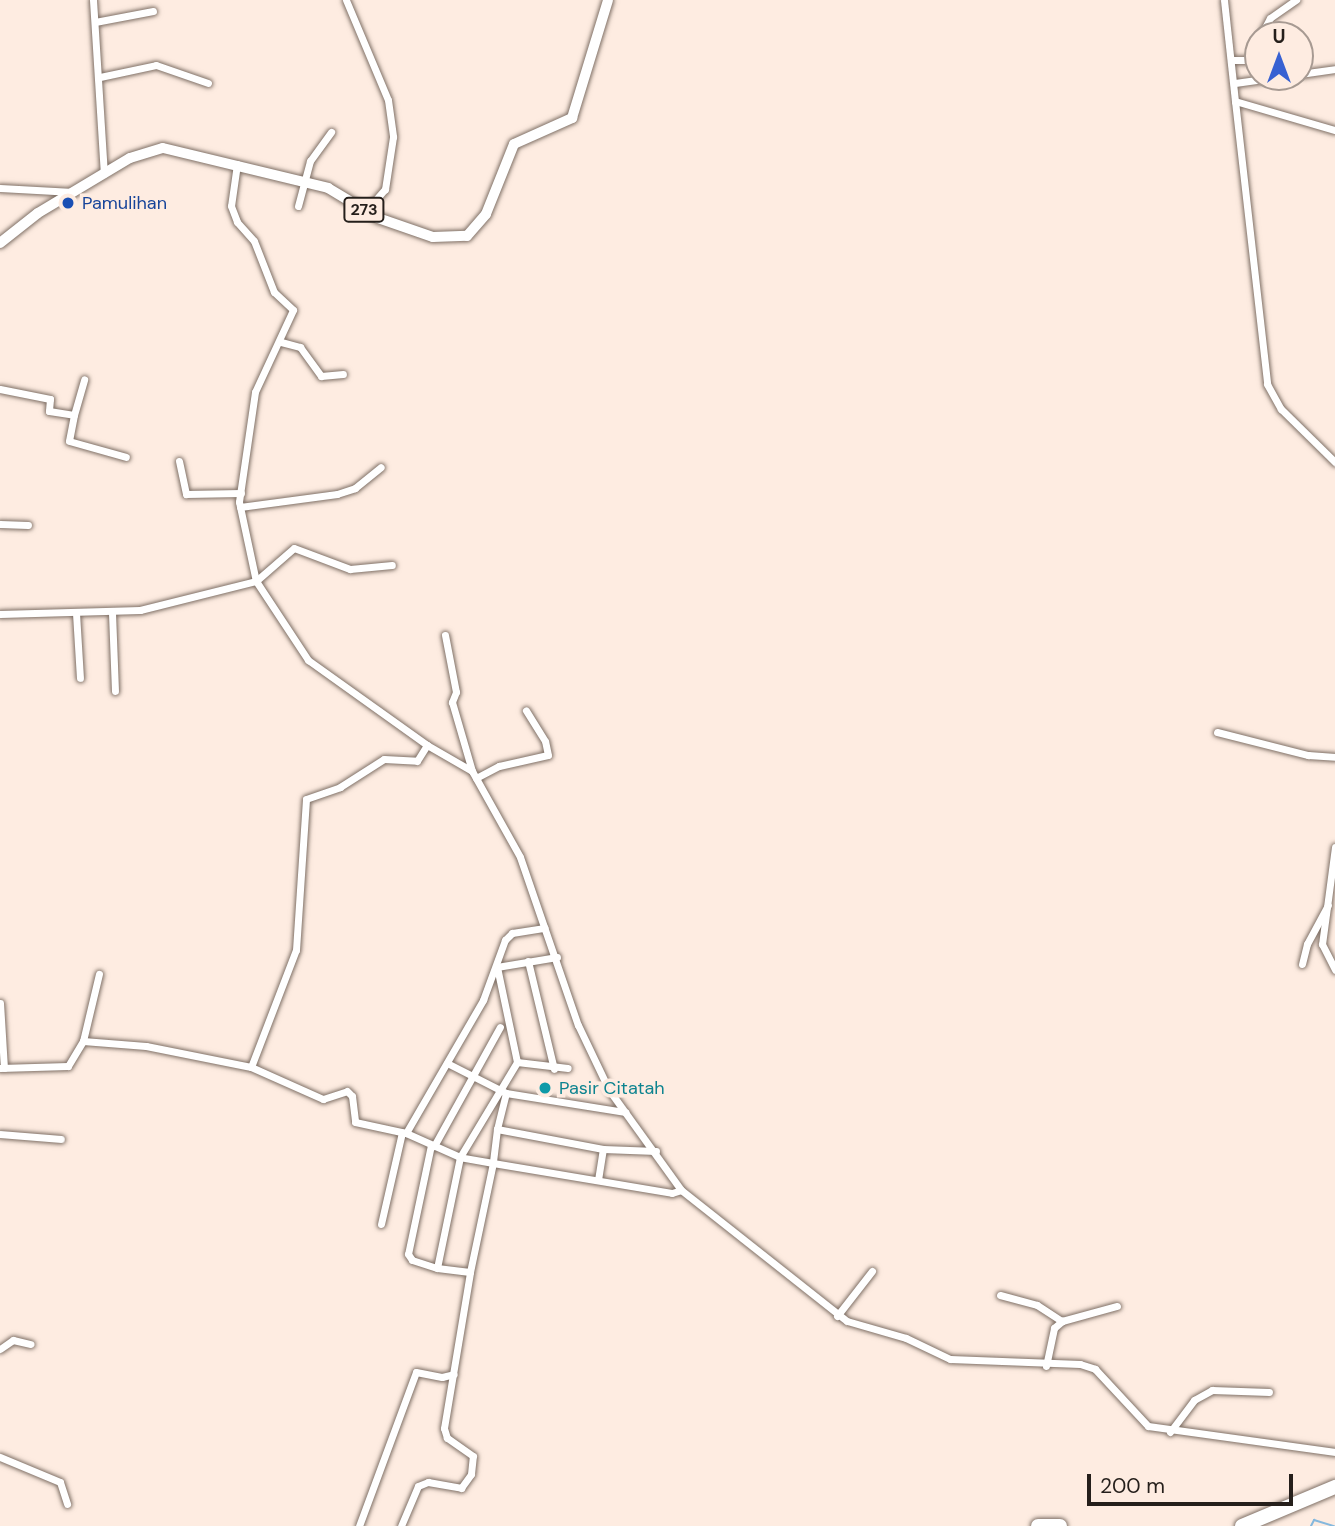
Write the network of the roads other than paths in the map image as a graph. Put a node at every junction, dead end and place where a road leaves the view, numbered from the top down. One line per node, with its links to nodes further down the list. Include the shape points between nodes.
1 (93, 0): 8 (street)
2 (346, 0): 26 (street, via 388,100 393,137 385,189)
3 (608, 0): 26 (main road, 273, via 572,118 513,144 473,232 460,238 433,237)
4 (1224, 0): 10 (street)
5 (1296, 0): 7 (street)
6 (153, 11): 8 (street)
7 (1267, 21)
8 (95, 22): 13 (street)
9 (1244, 59): 10 (street)
10 (1232, 60): 16 (street)
11 (1335, 69): 12 (street)
12 (1314, 72)
13 (100, 77): 15 (street, via 156,65); 21 (street)
14 (1244, 82): 16 (street)
15 (208, 83)
16 (1235, 83): 17 (street)
17 (1235, 101): 18 (street); 35 (street, via 1266,384 1282,409)
18 (1335, 130)
19 (331, 132): 22 (street, via 315,152)
20 (237, 163): 21 (main road, 273, via 163,148 138,154); 22 (main road, 273); 28 (street, via 231,206 237,222 254,240 274,292 293,310)
21 (104, 174): 24 (main road, 273)
22 (305, 181): 25 (street); 26 (main road, 273, via 337,192)
23 (0, 188): 24 (street)
24 (73, 192): 27 (main road, 273)
25 (298, 205)
26 (366, 211)
27 (0, 243)
28 (281, 342): 29 (street, via 303,350 321,376); 37 (street, via 255,392)
29 (343, 374)
30 (84, 379): 32 (street)
31 (0, 389): 32 (street, via 49,398 50,411)
32 (74, 415): 33 (street, via 69,441)
33 (126, 457)
34 (179, 461): 37 (street, via 186,494)
35 (1335, 462)
36 (382, 467): 38 (street, via 355,488 337,494)
37 (241, 494): 38 (street)
38 (240, 507): 42 (street)
39 (0, 524): 40 (street)
40 (28, 525)
41 (392, 565): 42 (street, via 350,569 294,548)
42 (256, 580): 44 (street); 51 (street, via 308,660)
43 (76, 613): 44 (street); 45 (street); 47 (street)
44 (112, 613): 48 (street)
45 (0, 614)
46 (444, 635): 53 (street, via 456,692 452,702)
47 (80, 678)
48 (115, 691)
49 (526, 710): 53 (street, via 548,755)
50 (1217, 732): 52 (street, via 1308,755)
51 (427, 745): 53 (street); 68 (street, via 417,761 384,759 340,787 306,799 296,950)
52 (1335, 757)
53 (474, 775): 56 (street, via 520,857)
54 (1335, 848): 55 (street)
55 (1330, 902): 59 (street, via 1307,944); 61 (street, via 1322,944)
56 (545, 928): 57 (street); 60 (street, via 509,935)
57 (557, 957): 58 (street); 74 (street, via 578,1025 609,1090)
58 (528, 961): 60 (street); 71 (street)
59 (1302, 964)
60 (497, 967): 66 (street); 67 (street)
61 (1335, 970)
62 (99, 974): 65 (street)
63 (0, 1003): 69 (street)
64 (500, 1027): 72 (street)
65 (83, 1041): 68 (street, via 146,1046); 69 (street, via 68,1066)
66 (517, 1062): 71 (street); 73 (street)
67 (447, 1063): 72 (street); 76 (street)
68 (251, 1067): 76 (street, via 323,1099 347,1091 353,1099 355,1122)
69 (2, 1068)
70 (568, 1068): 71 (street)
71 (554, 1069)
72 (475, 1078): 73 (street); 79 (street)
73 (503, 1092): 74 (street); 75 (street); 82 (street)
74 (626, 1112): 81 (street)
75 (497, 1129): 80 (street); 83 (street)
76 (404, 1132): 79 (street); 86 (street)
77 (0, 1134): 78 (street)
78 (61, 1139)
79 (433, 1146): 82 (street); 87 (street, via 408,1254 412,1260)
80 (603, 1149): 81 (street); 84 (street)
81 (656, 1151): 85 (street)
82 (460, 1157): 83 (street); 87 (street)
83 (493, 1163): 84 (street); 89 (street)
84 (598, 1180): 85 (street, via 671,1193)
85 (681, 1190): 92 (street)
86 (381, 1224)
87 (438, 1268): 89 (street)
88 (872, 1271): 92 (street)
89 (470, 1272): 97 (street)
90 (1000, 1295): 93 (street, via 1037,1305)
91 (1116, 1306): 93 (street)
92 (837, 1316): 96 (street, via 906,1338 950,1359)
93 (1062, 1321): 96 (street, via 1054,1328)
94 (31, 1344): 95 (street, via 13,1340)
95 (0, 1349)
96 (1046, 1366): 99 (street, via 1080,1364 1095,1369 1136,1418)
97 (454, 1374): 104 (street, via 416,1372); 105 (street, via 444,1433 473,1456 471,1474 461,1488 428,1482 418,1486)
98 (1269, 1392): 99 (street, via 1212,1390 1194,1400)
99 (1170, 1432): 100 (street)
100 (1335, 1452)
101 (0, 1457): 103 (street, via 60,1482)
102 (1335, 1488): 108 (highway)
103 (67, 1503)
104 (359, 1526)
105 (401, 1526)
106 (1038, 1526): 107 (highway)
107 (1060, 1526)
108 (1242, 1526)

